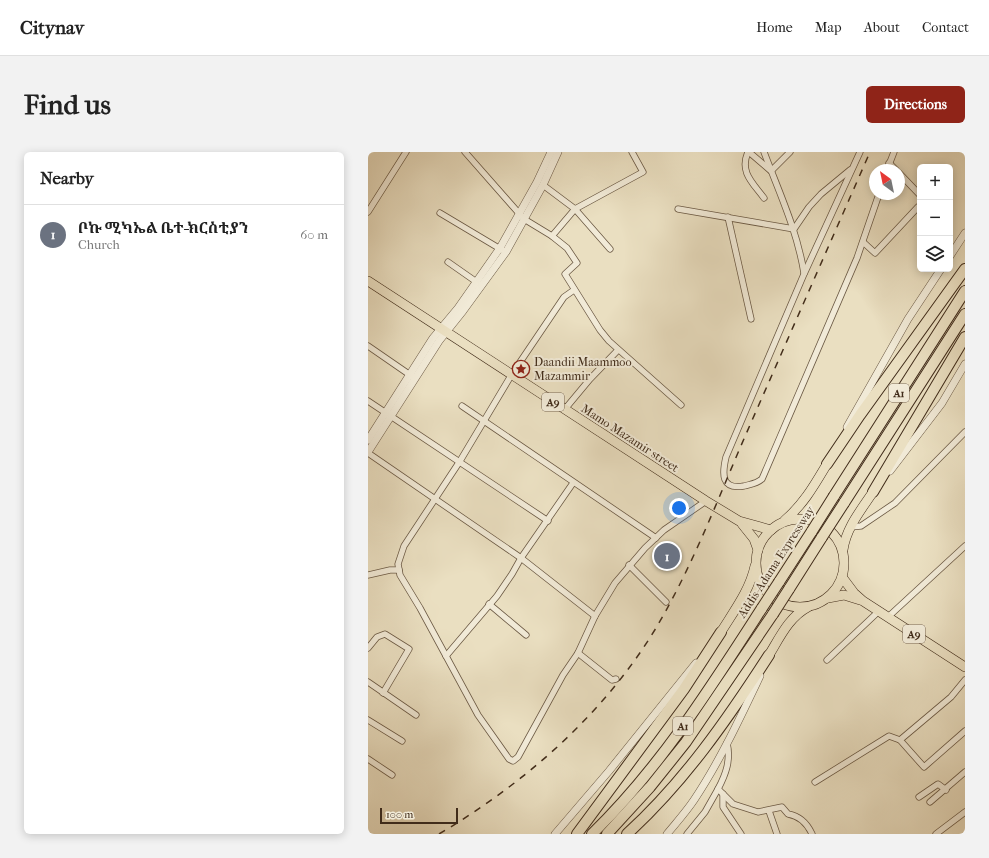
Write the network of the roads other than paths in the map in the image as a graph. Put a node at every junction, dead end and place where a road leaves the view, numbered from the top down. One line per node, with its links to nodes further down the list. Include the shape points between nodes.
1 (406, 152): 22 (street)
2 (465, 152): 24 (street)
3 (551, 152): 24 (street)
4 (558, 152): 15 (street)
5 (632, 152): 21 (street, via 643,172)
6 (748, 152): 13 (street); 17 (street, via 744,166 747,176)
7 (764, 152): 13 (street)
8 (790, 152): 13 (street)
9 (860, 152): 12 (street)
10 (894, 152): 11 (street)
11 (889, 163)
12 (853, 167): 26 (street, via 817,198); 36 (street)
13 (771, 170): 26 (street)
14 (905, 179): 16 (street)
15 (543, 185): 21 (street); 24 (street)
16 (917, 192)
17 (764, 198)
18 (877, 200): 29 (street)
19 (678, 208): 25 (street)
20 (917, 208): 29 (street, via 875,253)
21 (575, 209): 28 (street); 30 (street)
22 (368, 212)
23 (440, 213): 31 (street)
24 (521, 217): 28 (street); 31 (street)
25 (728, 217): 26 (street); 42 (street)
26 (794, 229): 36 (street)
27 (965, 233): 32 (street)
28 (552, 236): 39 (street, via 568,248 577,263 565,274)
29 (863, 242): 36 (street, via 762,479 757,483 736,487 725,481 723,472 726,457)
30 (610, 249)
31 (503, 250): 38 (street)
32 (953, 251)
33 (448, 262): 38 (street)
34 (965, 270): 60 (highway)
35 (939, 272): 60 (street, via 877,372)
36 (804, 274)
37 (368, 281): 43 (main road, Mamo Mazamir street / A9)
38 (479, 284): 43 (street)
39 (574, 290): 46 (street, via 600,330); 48 (street, via 564,297)
40 (965, 291): 120 (highway, Addis-Adama Expressway / A1, bridge, via 779,582 675,738)
41 (965, 314): 121 (highway, Addis-Adama Expressway / A1, bridge, via 773,614 686,742 650,787)
42 (751, 319)
43 (444, 330): 48 (main road, Mamo Mazamir street / A9); 49 (street, via 439,341)
44 (965, 337): 62 (highway)
45 (368, 346): 49 (street)
46 (618, 350): 52 (street); 53 (street)
47 (965, 364): 62 (street, via 942,403)
48 (512, 374): 53 (main road, Mamo Mazamir street / A9); 55 (street)
49 (412, 376): 54 (street)
50 (368, 401): 54 (street)
51 (462, 406): 55 (street)
52 (681, 406)
53 (565, 409): 64 (main road, Mamo Mazamir street / A9)
54 (388, 414): 57 (street); 58 (street); 59 (street)
55 (484, 420): 59 (street); 61 (street)
56 (965, 432): 68 (street, via 895,503 861,526)
57 (368, 440)
58 (368, 452): 63 (street)
59 (460, 461): 63 (street); 65 (street)
60 (827, 464): 67 (main road, via 796,511)
61 (573, 483): 65 (street); 70 (street)
62 (873, 492): 68 (main road)
63 (435, 498): 74 (street); 77 (street, via 404,546 398,564)
64 (706, 501): 66 (main road, Mamo Mazamir street / A9); 70 (street)
65 (548, 521): 74 (street)
66 (739, 521): 69 (main road, A9); 72 (main road, A9, via 754,539)
67 (782, 522): 69 (main road); 73 (main road, via 810,519 823,524 834,533)
68 (850, 527): 73 (main road)
69 (771, 530): 72 (main road)
70 (656, 538): 76 (street)
71 (965, 546): 87 (street)
72 (758, 550): 75 (main road)
73 (843, 551): 79 (main road, via 845,559)
74 (521, 558): 83 (street); 86 (street)
75 (756, 561): 84 (main road, via 756,572 770,596 783,604); 88 (main road, via 753,577)
76 (629, 565): 82 (street); 86 (street)
77 (399, 570): 78 (street); 93 (street)
78 (368, 576)
79 (842, 577): 80 (main road, via 836,589); 81 (main road, A9)
80 (826, 599): 81 (main road, A9, via 844,595); 84 (main road)
81 (863, 601): 85 (main road, A9)
82 (666, 602)
83 (489, 604): 89 (street); 93 (street)
84 (811, 606): 92 (main road, via 799,612 789,623)
85 (879, 611): 87 (main road, A9); 94 (street)
86 (595, 616): 91 (street)
87 (888, 617): 95 (main road, A9)
88 (721, 632): 118 (street, via 609,771); 119 (highway, via 684,689)
89 (526, 634)
90 (368, 648): 99 (street, via 377,637 385,634 409,649)
91 (578, 653): 93 (street, via 518,757 513,761 478,716); 96 (street, via 612,680)
92 (769, 655): 105 (street); 122 (highway, via 730,715 699,756 675,786)
93 (446, 656)
94 (827, 660)
95 (965, 667)
96 (616, 679)
97 (965, 680): 103 (street, via 951,697)
98 (368, 682): 99 (street)
99 (383, 692): 100 (street)
100 (416, 715)
101 (368, 720): 104 (street)
102 (965, 731): 103 (street, via 924,767)
103 (900, 740): 109 (street, via 889,736)
104 (402, 741)
105 (727, 743): 110 (street, via 729,752 726,774); 123 (street, via 694,800)
106 (368, 759): 108 (street)
107 (965, 772): 111 (street)
108 (392, 775)
109 (815, 782)
110 (718, 789): 112 (street); 117 (street)
111 (946, 790): 113 (street, via 938,784); 114 (street)
112 (723, 794): 115 (street, via 733,804 758,812); 124 (street, via 723,807)
113 (919, 797)
114 (930, 802)
115 (769, 811): 125 (street); 126 (street, via 782,807 788,814 795,815 806,823)
116 (965, 812): 127 (street)
117 (690, 833)
118 (554, 834)
119 (576, 834)
120 (592, 834)
121 (607, 834)
122 (627, 834)
123 (667, 834)
124 (741, 834)
125 (777, 834)
126 (812, 834)
127 (936, 834)

